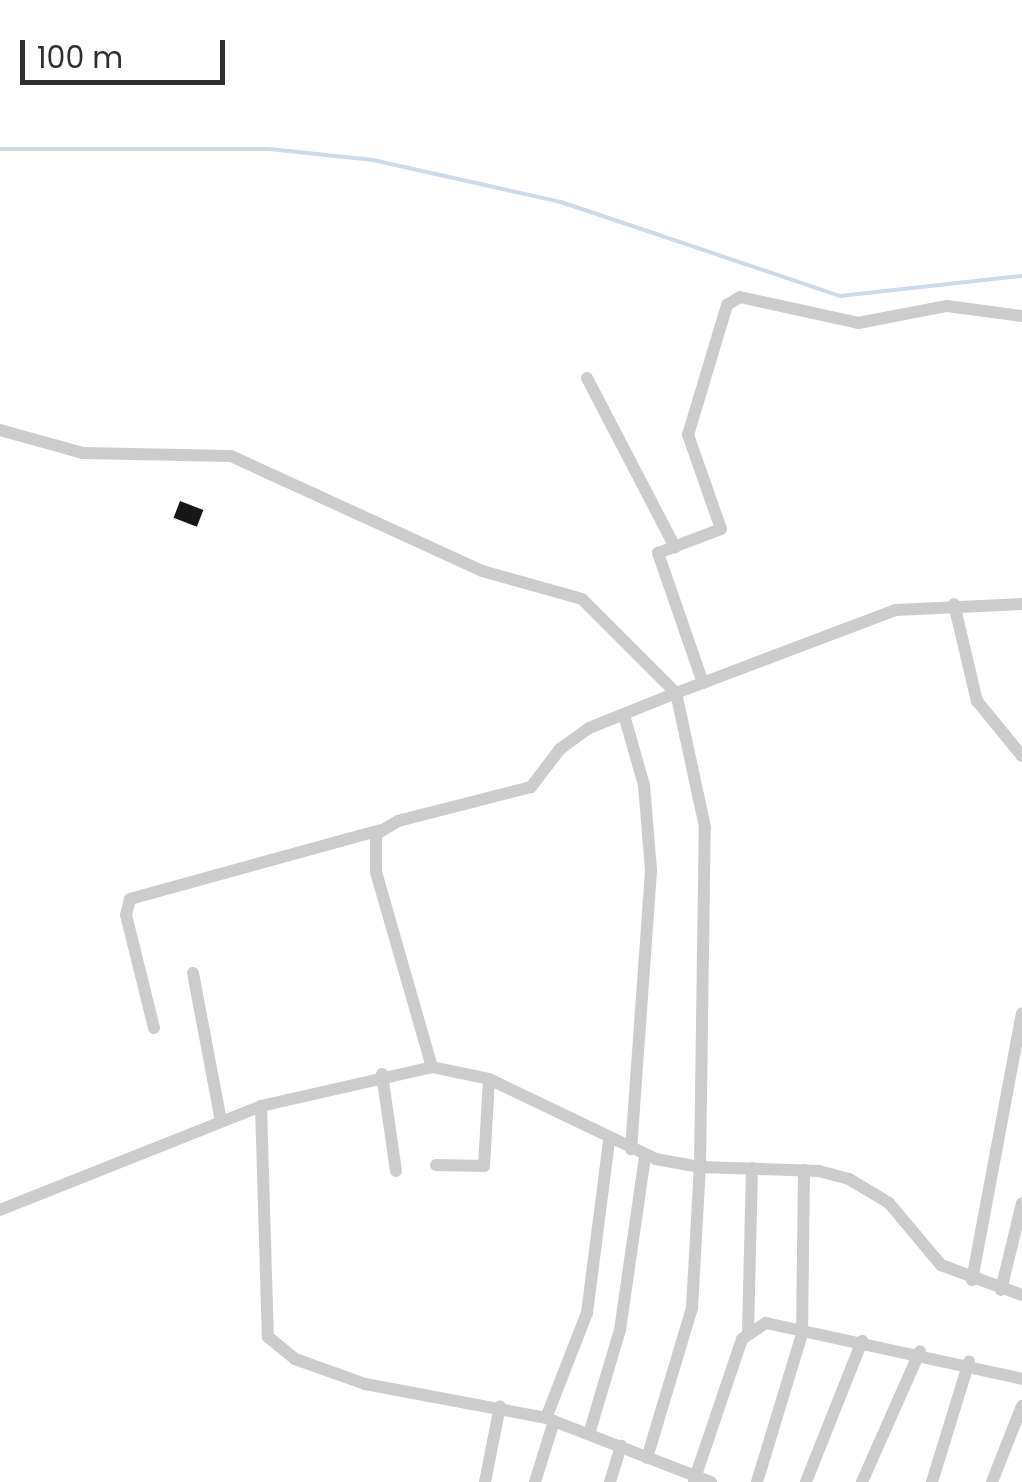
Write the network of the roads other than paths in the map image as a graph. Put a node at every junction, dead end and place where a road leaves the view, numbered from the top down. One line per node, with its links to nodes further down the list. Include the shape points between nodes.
1 (1022, 316): 4 (street, via 946,306 858,322 733,300 707,353 688,434 720,529)
2 (587, 378): 4 (street)
3 (0, 430): 8 (street, via 83,453 231,456 482,571 582,599)
4 (675, 547): 7 (street, via 658,553)
5 (954, 604): 6 (street); 7 (street, via 872,617); 10 (street, via 977,701)
6 (1022, 604)
7 (703, 684): 8 (street)
8 (676, 693): 9 (street); 24 (street, via 705,827)
9 (624, 715): 11 (street, via 570,739 531,787); 21 (street, via 644,784 652,871)
10 (1022, 756)
11 (380, 830): 14 (street, via 130,900 126,915); 15 (street, via 374,860)
12 (193, 974): 19 (street)
13 (1022, 1014): 30 (street)
14 (154, 1028)
15 (432, 1067): 16 (street); 17 (street)
16 (382, 1074): 18 (street); 27 (street)
17 (489, 1079): 20 (street); 23 (street, via 484,1166)
18 (261, 1106): 19 (street); 39 (street, via 268,1337 295,1358 365,1384)
19 (221, 1121): 29 (street)
20 (609, 1141): 21 (street); 41 (street, via 587,1313)
21 (631, 1149): 22 (street)
22 (645, 1156): 24 (street); 42 (street, via 620,1330)
23 (436, 1165)
24 (700, 1167): 25 (street); 44 (street, via 692,1308)
25 (752, 1168): 26 (street); 33 (street)
26 (804, 1170): 30 (street, via 877,1194 932,1257); 34 (street)
27 (396, 1172)
28 (1022, 1203): 31 (street)
29 (0, 1210)
30 (972, 1280): 31 (street)
31 (1001, 1290): 32 (street)
32 (1022, 1295)
33 (748, 1332): 34 (street, via 766,1323); 45 (street)
34 (802, 1334): 35 (street); 50 (street)
35 (862, 1341): 36 (street); 51 (street)
36 (920, 1351): 37 (street); 52 (street)
37 (968, 1362): 38 (street); 53 (street)
38 (1022, 1379)
39 (500, 1406): 41 (street); 46 (street)
40 (1022, 1406): 54 (street)
41 (550, 1420): 42 (street); 47 (street)
42 (589, 1434): 43 (street)
43 (621, 1446): 44 (street); 48 (street)
44 (648, 1458): 45 (street)
45 (694, 1479): 49 (street)
46 (486, 1482)
47 (535, 1482)
48 (610, 1482)
49 (711, 1482)
50 (757, 1482)
51 (806, 1482)
52 (862, 1482)
53 (932, 1482)
54 (992, 1482)

